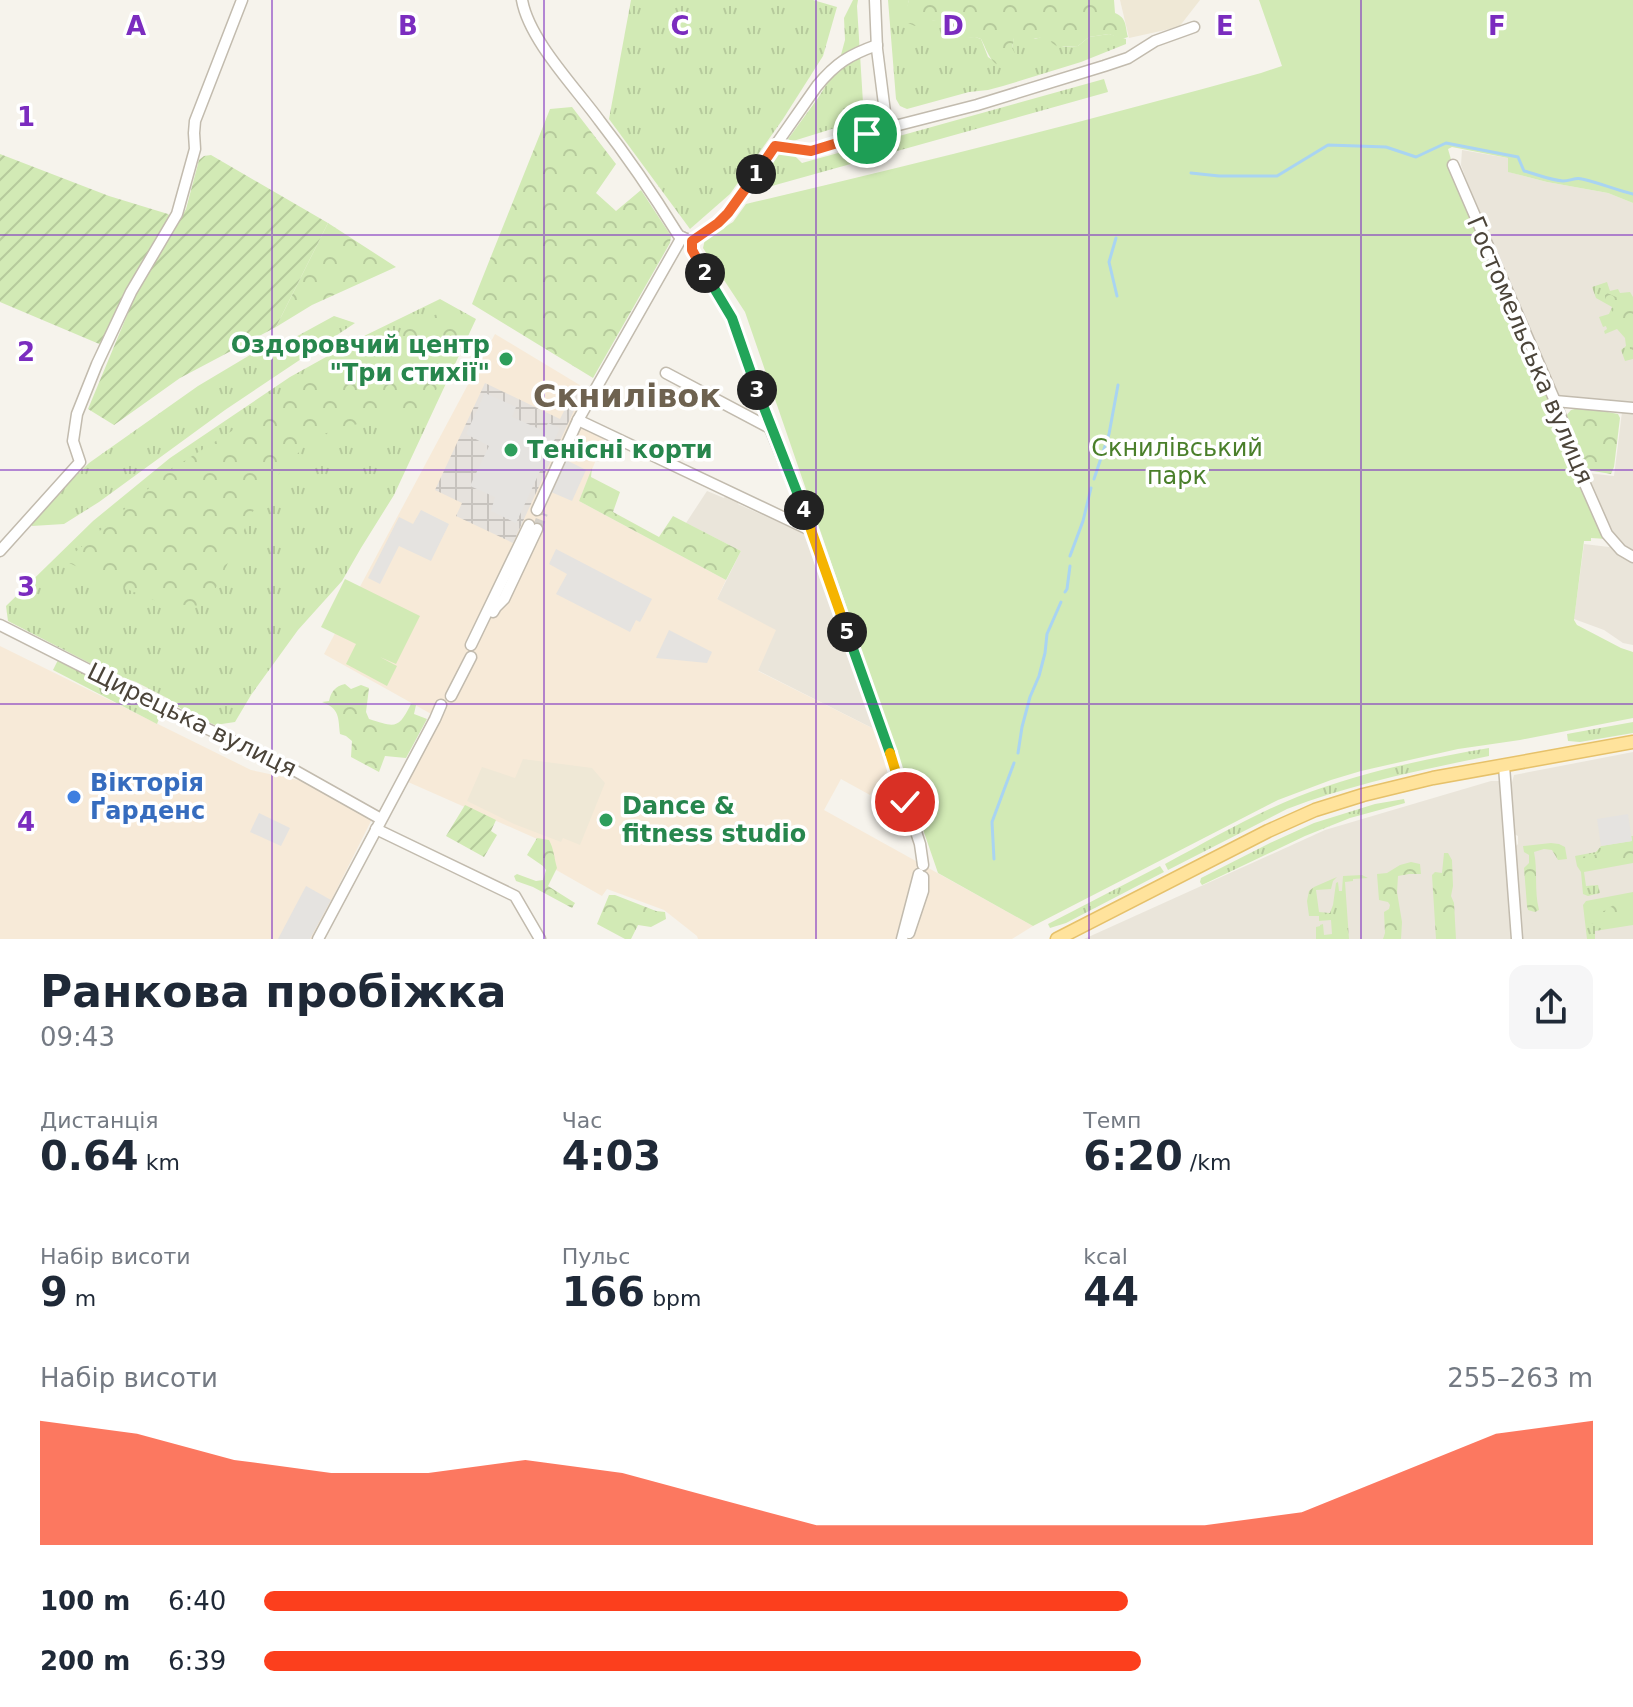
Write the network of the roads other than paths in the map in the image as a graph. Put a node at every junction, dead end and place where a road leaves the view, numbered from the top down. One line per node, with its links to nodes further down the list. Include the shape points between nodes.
1 (242, 0): 18 (street, via 195,121 195,149 177,214 131,292 77,414 73,441 80,462)
2 (522, 0): 9 (street, via 539,39 677,233)
3 (875, 0): 5 (street)
4 (1194, 27): 6 (street, via 1104,66)
5 (877, 47): 6 (street); 7 (street, via 831,69)
6 (887, 128): 7 (street, via 814,151)
7 (775, 146): 9 (street, via 728,213)
8 (1453, 165): 11 (street, Гостомельська вулиця)
9 (687, 239): 13 (street); 14 (street, via 732,318)
10 (666, 373): 14 (street)
11 (1555, 401): 12 (street); 19 (street, Гостомельська вулиця, via 1607,534)
12 (1633, 408)
13 (578, 420): 15 (street); 17 (street)
14 (770, 428): 17 (street)
15 (540, 509)
16 (533, 527): 21 (street)
17 (812, 531): 26 (street, via 920,844)
18 (0, 551)
19 (1633, 557)
20 (0, 625): 25 (street, Щирецька вулиця, via 292,769)
21 (449, 695)
22 (441, 708): 25 (street)
23 (1633, 742): 24 (main road)
24 (1504, 766): 31 (main road, via 1413,782 1315,810); 32 (street)
25 (379, 824): 27 (street); 28 (street, Щирецька вулиця, via 515,896)
26 (921, 872): 29 (street); 30 (street, via 923,891)
27 (318, 939)
28 (540, 939)
29 (902, 939)
30 (908, 939)
31 (1057, 939)
32 (1517, 939)

